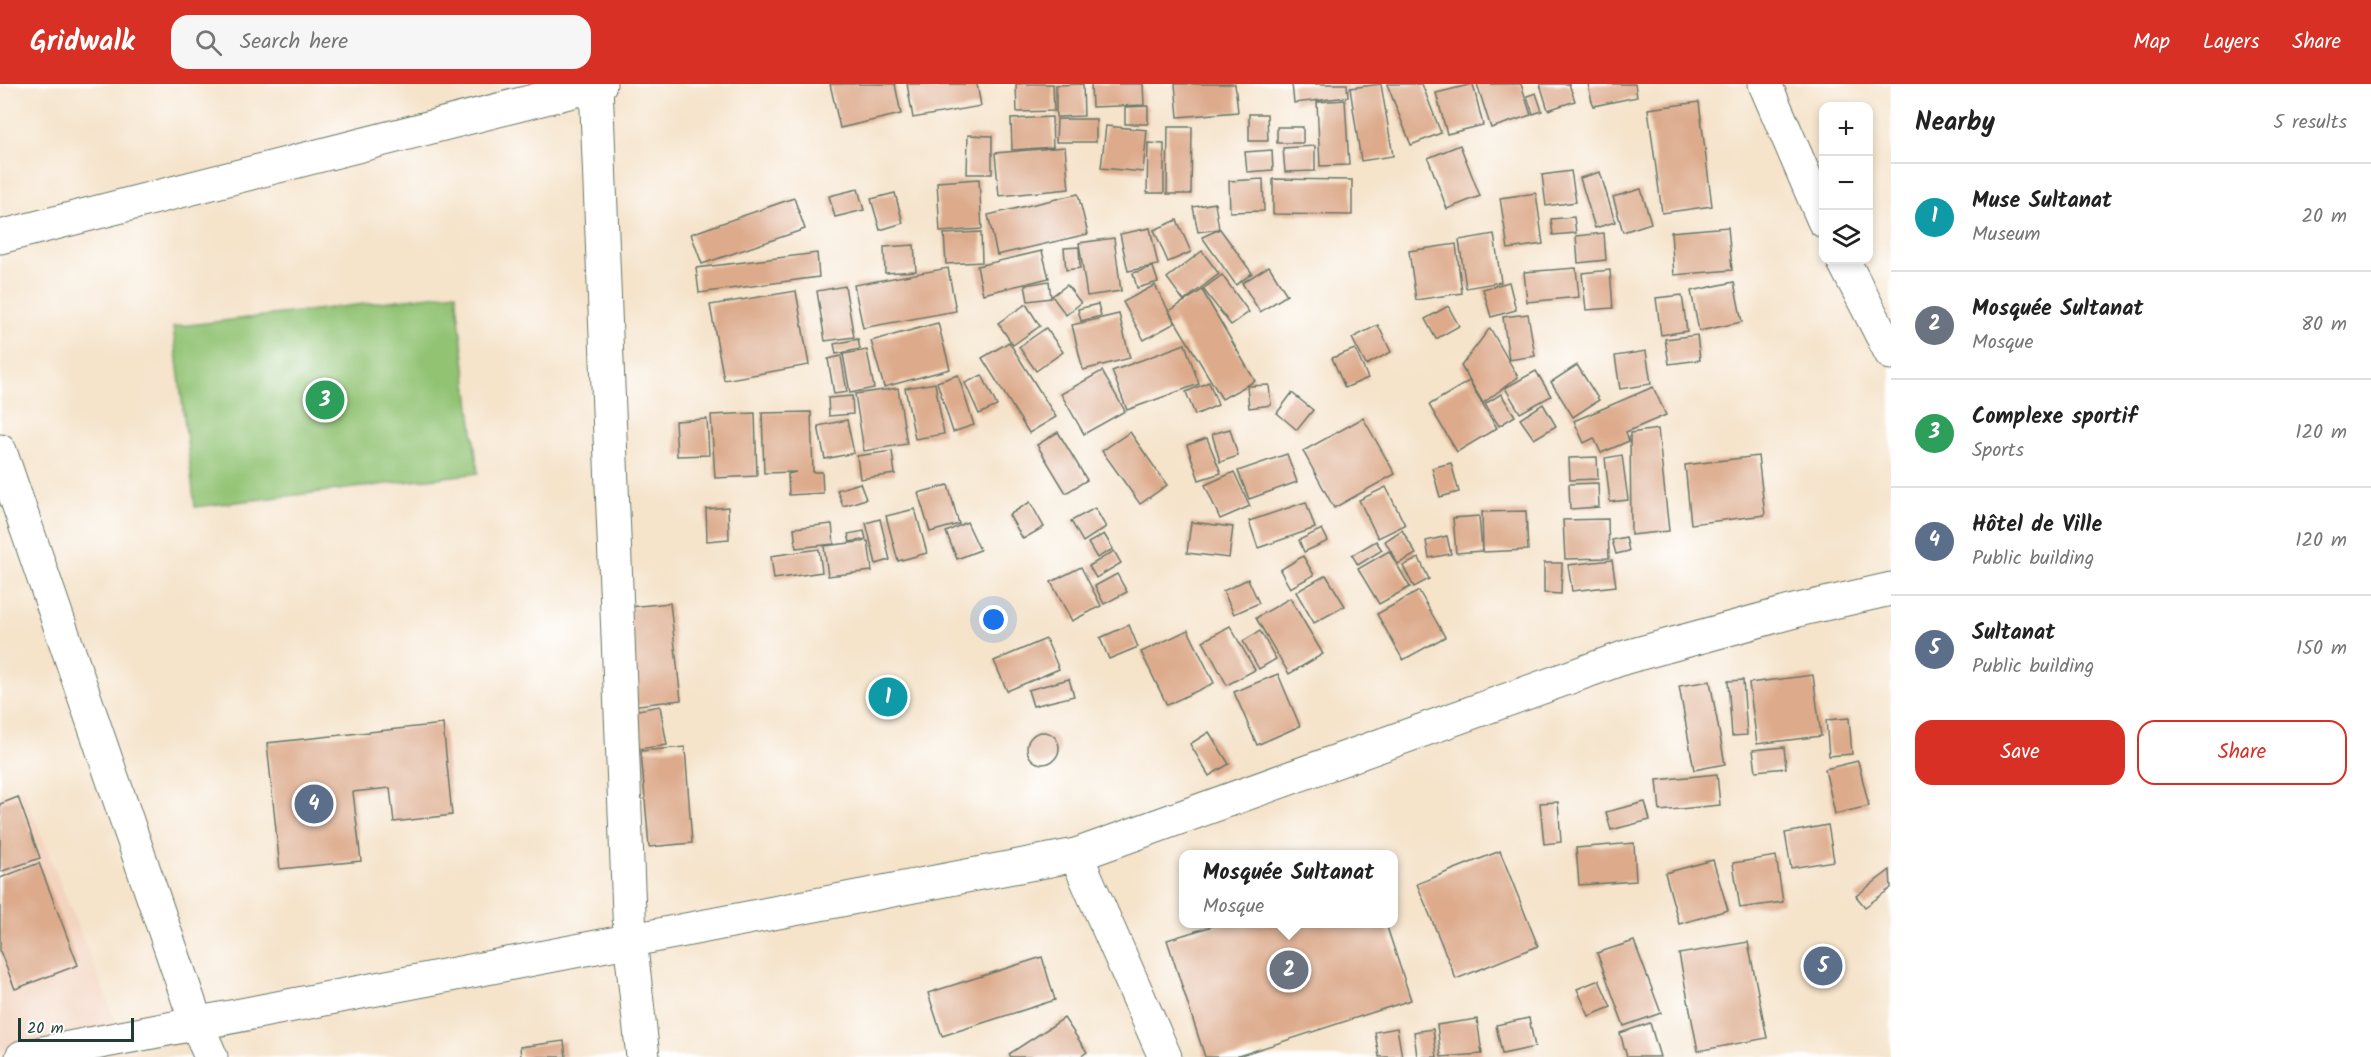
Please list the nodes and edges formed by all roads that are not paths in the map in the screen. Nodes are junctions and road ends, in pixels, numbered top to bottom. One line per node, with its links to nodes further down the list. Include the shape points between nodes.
1 (1765, 84): 3 (street)
2 (598, 85): 4 (street); 10 (street)
3 (1819, 210)
4 (0, 237)
5 (1845, 264): 6 (street)
6 (1891, 353)
7 (0, 451): 11 (street)
8 (1891, 589): 9 (street, via 1626,657)
9 (1076, 855): 10 (street); 15 (street)
10 (630, 938): 11 (street); 14 (street)
11 (197, 1025): 12 (street); 13 (street)
12 (22, 1057)
13 (211, 1057)
14 (643, 1057)
15 (1165, 1057)

